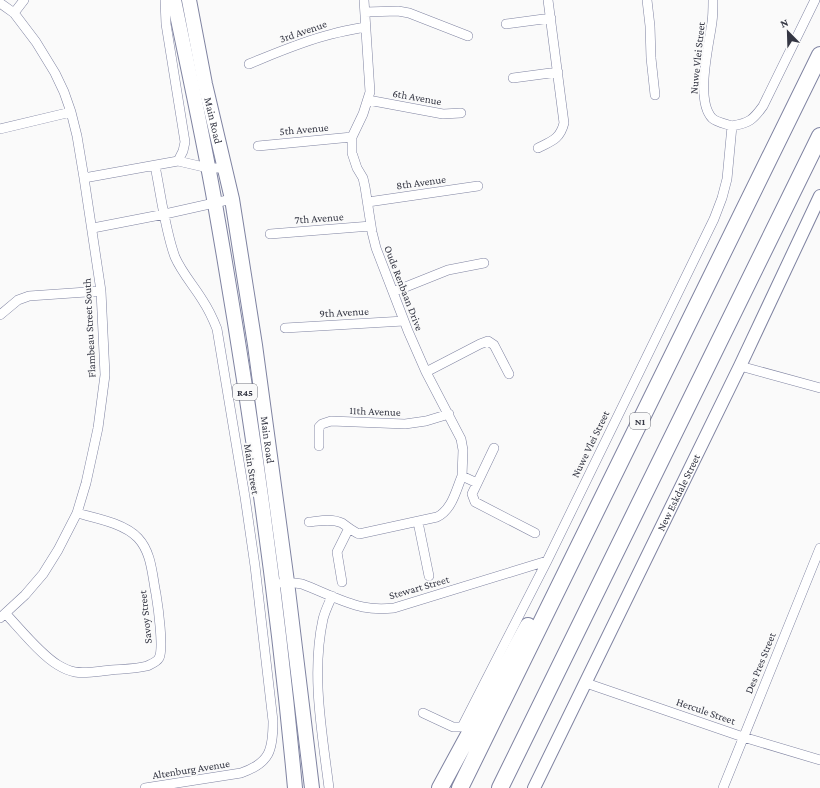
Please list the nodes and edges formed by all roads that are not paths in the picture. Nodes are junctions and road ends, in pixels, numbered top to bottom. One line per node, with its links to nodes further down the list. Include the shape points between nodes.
1 (24, 0): 12 (street)
2 (165, 0): 31 (street, via 166,24 185,142)
3 (174, 0): 33 (main road, Main Road / R45)
4 (189, 0): 34 (main road, Main Road / R45)
5 (364, 0): 11 (street, Oude Renbaan Drive)
6 (548, 0): 13 (street)
7 (647, 0): 21 (street)
8 (713, 0): 25 (street, Nuwe Vlei Street, via 713,20 703,96 706,110 713,119)
9 (815, 0): 25 (street, via 762,106 752,120)
10 (0, 3): 12 (street, Flambeau Street South)
11 (364, 12): 15 (street, Oude Renbaan Drive); 16 (street, via 409,13)
12 (14, 13): 23 (street, Flambeau Street South, via 55,73)
13 (551, 18): 14 (street); 19 (street)
14 (506, 24)
15 (365, 27): 18 (street, 3rd Avenue, via 308,41); 22 (street, Oude Renbaan Drive, via 370,82)
16 (468, 36)
17 (820, 55): 55 (highway, N1)
18 (249, 64)
19 (558, 72): 20 (street); 30 (street, via 563,128 557,138)
20 (513, 78)
21 (655, 95)
22 (368, 100): 24 (street, 6th Avenue, via 443,114); 28 (street, Oude Renbaan Drive)
23 (71, 112): 26 (street); 35 (street, Flambeau Street South)
24 (461, 112)
25 (732, 126): 67 (street, Nuwe Vlei Street, via 727,179 714,219)
26 (0, 129)
27 (820, 136): 84 (highway)
28 (352, 137): 29 (street, 5th Avenue); 39 (street, Oude Renbaan Drive, via 352,153 363,178)
29 (258, 146)
30 (538, 148)
31 (178, 161): 32 (street); 33 (street)
32 (155, 166): 35 (street); 41 (street, Main Street)
33 (208, 168): 34 (street); 40 (main road, Main Road / R45)
34 (224, 168): 38 (main road, Main Road / R45)
35 (84, 178): 43 (street, Flambeau Street South)
36 (478, 186): 39 (street, 8th Avenue)
37 (820, 196): 51 (street, New Eskdale Street)
38 (232, 199): 40 (street); 70 (main road, Main Road / R45, via 255,345)
39 (368, 202): 42 (street, Oude Renbaan Drive)
40 (215, 203): 41 (street); 70 (main road, Main Road / R45)
41 (165, 214): 43 (street); 77 (street, Main Street, via 176,257 217,329 255,566 273,738 266,759)
42 (371, 226): 44 (street, 7th Avenue); 47 (street, Oude Renbaan Drive, via 376,248)
43 (93, 228): 46 (street, Flambeau Street South)
44 (270, 234)
45 (484, 263): 47 (street, via 448,270)
46 (101, 291): 48 (street, via 29,296 18,300); 61 (street, Flambeau Street South, via 105,375 98,428 86,483)
47 (393, 292): 49 (street, Oude Renbaan Drive)
48 (0, 315)
49 (404, 321): 50 (street, 9th Avenue); 52 (street, Oude Renbaan Drive)
50 (285, 328)
51 (740, 366): 54 (street); 73 (street, New Eskdale Street)
52 (426, 372): 53 (street, via 488,341 494,345); 56 (street, Oude Renbaan Drive)
53 (509, 374)
54 (820, 388)
55 (650, 401): 82 (highway); 83 (highway, N1)
56 (448, 414): 57 (street, 11th Avenue, via 405,424 326,422 319,427); 59 (street, Oude Renbaan Drive, via 461,439)
57 (319, 446)
58 (494, 448): 60 (street)
59 (462, 476): 60 (street); 63 (street, via 446,512)
60 (477, 483): 65 (street, via 472,494 475,502)
61 (76, 513): 72 (street, Flambeau Street South, via 43,574); 72 (street, Savoy Street, via 130,530 144,546 148,554 157,601 161,642 159,658 154,663 140,667 74,672 48,658)
62 (309, 522): 64 (street, via 331,520 341,522)
63 (418, 522): 64 (street, via 364,534); 68 (street)
64 (349, 528): 69 (street, via 337,552)
65 (535, 532)
66 (820, 548): 75 (street, Des Pres Street)
67 (547, 561): 71 (street, Stewart Street, via 394,608 353,605); 74 (street, Nuwe Vlei Street, via 461,728)
68 (429, 576)
69 (342, 582)
70 (280, 583): 71 (street, Stewart Street, via 302,584); 79 (main road, Main Road / R45); 80 (main road, Main Road / R45)
71 (332, 596): 81 (street, via 324,617 318,654 319,709)
72 (3, 616)
73 (586, 683): 75 (street, Hercule Street); 85 (street, New Eskdale Street)
74 (423, 714)
75 (743, 737): 76 (street, Hercule Street); 86 (street, Des Pres Street)
76 (820, 760)
77 (241, 773): 78 (street, Altenburg Avenue)
78 (150, 788)
79 (295, 788)
80 (312, 788)
81 (329, 788)
82 (440, 788)
83 (460, 788)
84 (500, 788)
85 (534, 788)
86 (724, 788)

